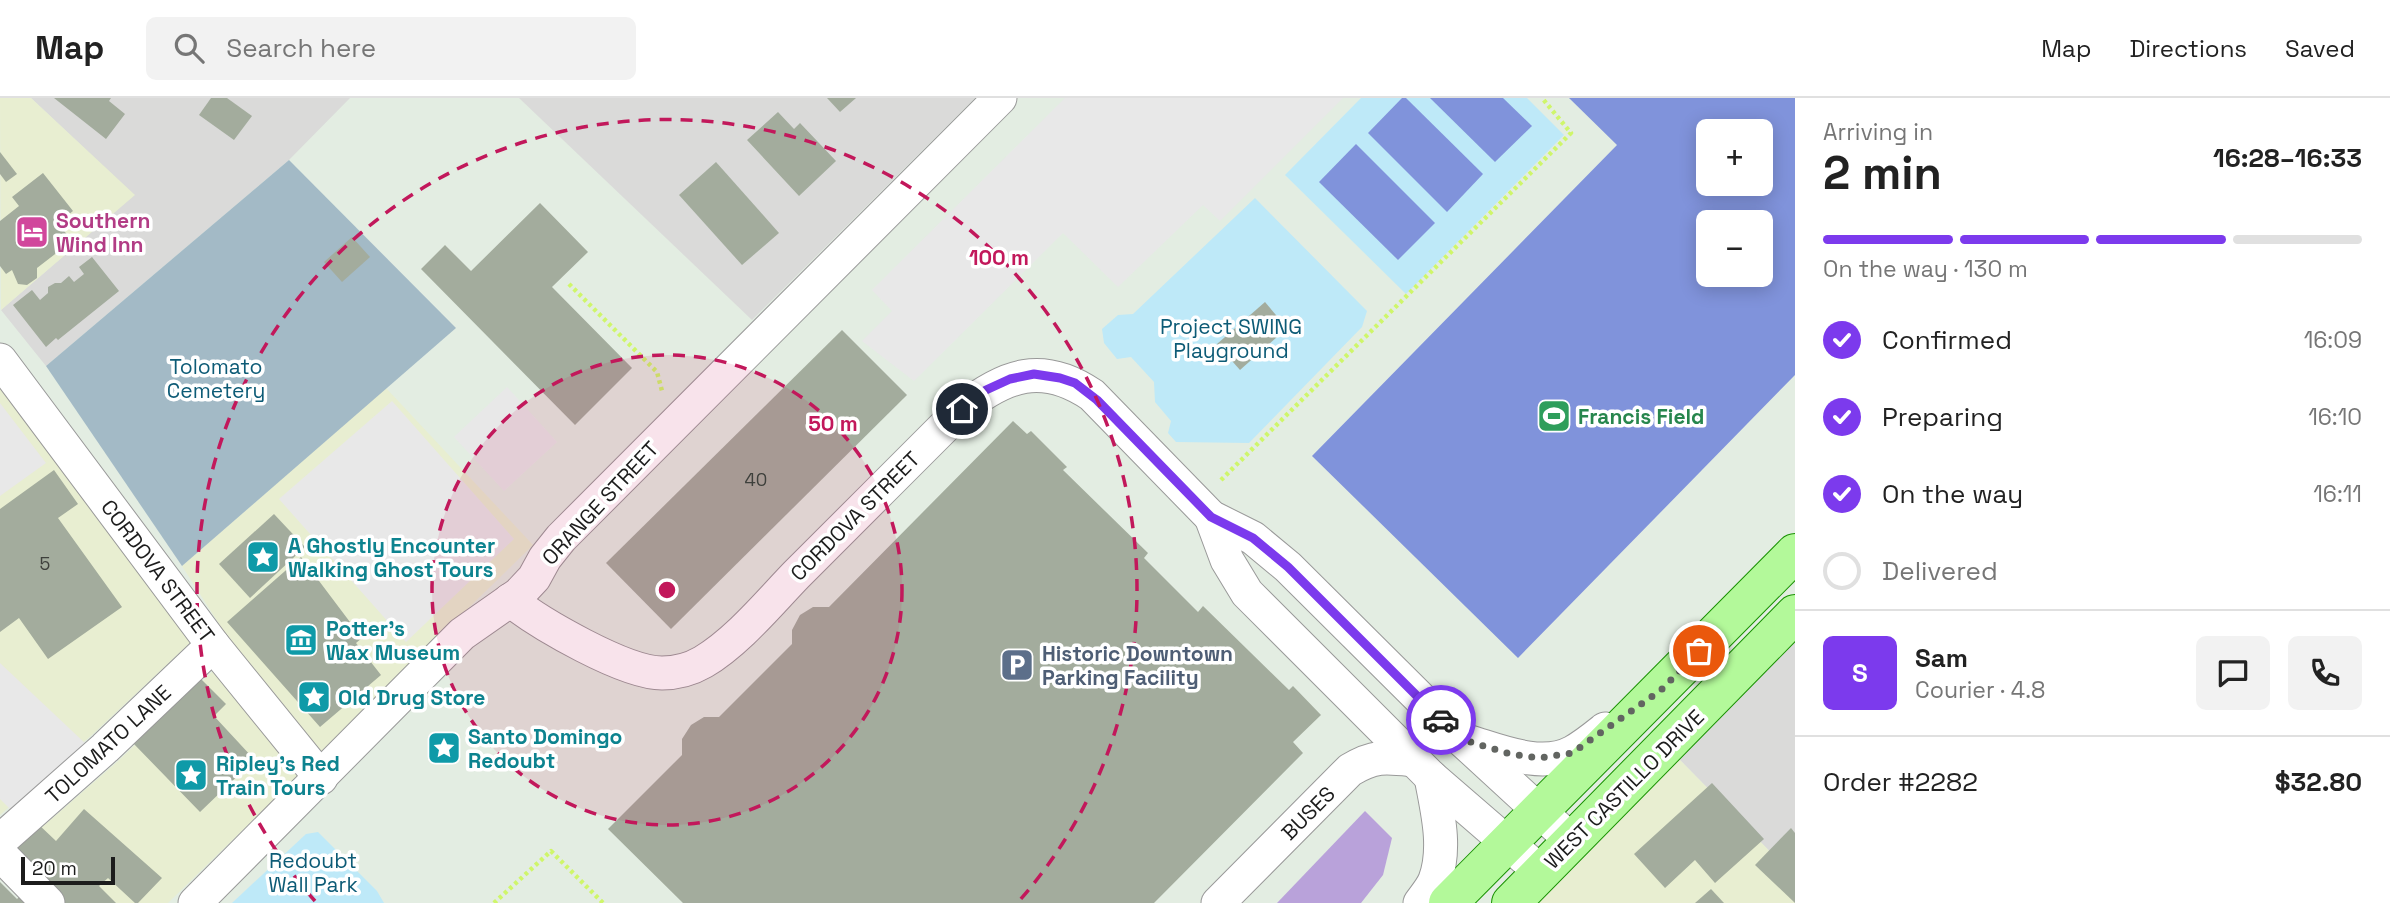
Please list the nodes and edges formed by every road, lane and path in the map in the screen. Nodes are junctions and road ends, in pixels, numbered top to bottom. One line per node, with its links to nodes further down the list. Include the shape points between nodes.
1 (1000, 98): 8 (street, ORANGE STREET, via 567,532 527,586)
2 (1542, 98): 6 (path, via 1571,133)
3 (569, 284): 5 (path, via 657,372)
4 (0, 360): 10 (street, CORDOVA STREET)
5 (668, 397)
6 (1204, 510): 8 (street, CORDOVA STREET, via 1092,395 1068,381 1034,374 998,384 962,409 746,626 704,662 663,673 626,665 538,621); 12 (street, CORDOVA STREET, via 1253,538 1288,567); 13 (street, CORDOVA STREET, via 1247,593)
7 (1795, 554): 11 (main road, WEST CASTILLO DRIVE)
8 (510, 600): 14 (street, ORANGE STREET, via 462,634)
9 (1795, 614): 17 (main road, WEST CASTILLO DRIVE)
10 (214, 645): 14 (street, CORDOVA STREET); 16 (street, TOLOMATO LANE)
11 (1661, 690): 12 (street, via 1572,753 1539,758); 15 (main road, WEST CASTILLO DRIVE)
12 (1461, 739): 15 (street, CORDOVA STREET)
13 (1423, 768): 18 (street, CORDOVA STREET); 25 (street, BUSES, via 1380,757 1350,770); 26 (street, via 1440,830 1440,856 1434,881)
14 (321, 778): 22 (street, ORANGE STREET)
15 (1540, 812): 17 (street, CORDOVA STREET); 18 (main road, WEST CASTILLO DRIVE)
16 (0, 841)
17 (1573, 842): 20 (main road, WEST CASTILLO DRIVE)
18 (1508, 843): 20 (street, CORDOVA STREET); 27 (main road, WEST CASTILLO DRIVE)
19 (0, 854): 21 (street)
20 (1542, 873): 28 (main road, WEST CASTILLO DRIVE)
21 (48, 903)
22 (195, 903)
23 (494, 903): 24 (path, via 551,851)
24 (603, 903)
25 (1218, 903)
26 (1420, 903)
27 (1448, 903)
28 (1511, 903)

